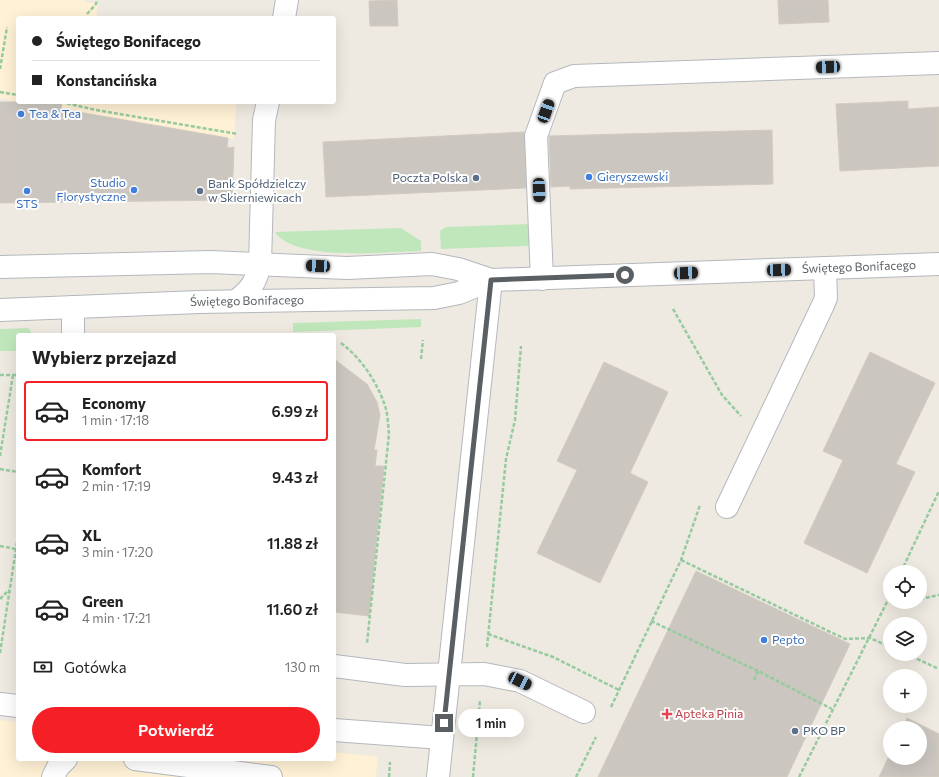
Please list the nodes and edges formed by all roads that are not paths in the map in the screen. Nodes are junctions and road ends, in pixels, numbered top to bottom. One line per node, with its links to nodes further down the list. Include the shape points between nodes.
1 (287, 0): 2 (street)
2 (284, 16)
3 (939, 62): 9 (street, via 574,76 555,83 536,136)
4 (268, 104): 5 (street, via 264,120)
5 (260, 264): 7 (street, Świętego Bonifacego, via 211,262); 10 (street, Świętego Bonifacego, via 347,268 432,264); 11 (street, via 249,292)
6 (939, 264): 8 (street, Świętego Bonifacego)
7 (0, 267)
8 (825, 268): 9 (street, Świętego Bonifacego); 15 (street, via 826,298)
9 (542, 279): 10 (street, Świętego Bonifacego)
10 (491, 280): 11 (street, Świętego Bonifacego, via 459,293 434,298); 17 (street)
11 (236, 301): 12 (street, Świętego Bonifacego)
12 (73, 307): 13 (street, Świętego Bonifacego); 14 (street)
13 (0, 310)
14 (73, 333)
15 (727, 507)
16 (336, 666): 17 (street, via 405,675)
17 (449, 676): 20 (street, via 484,674 520,681); 22 (street)
18 (0, 704): 19 (street)
19 (16, 706)
20 (584, 712)
21 (336, 730): 22 (street)
22 (442, 738): 27 (street)
23 (64, 761): 25 (street)
24 (150, 761): 26 (street)
25 (53, 777)
26 (271, 777)
27 (438, 777)

